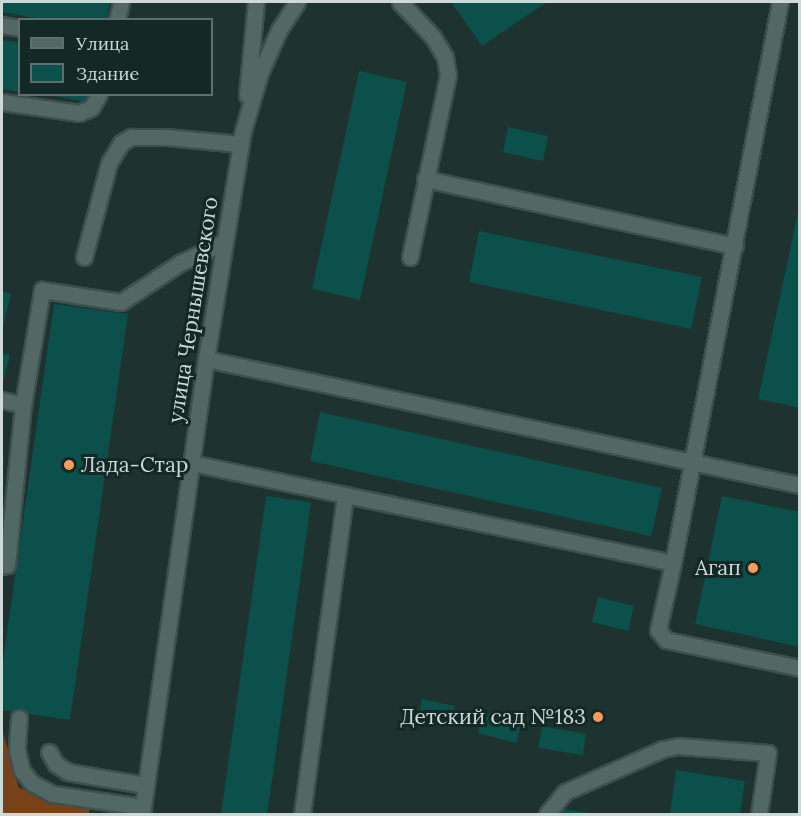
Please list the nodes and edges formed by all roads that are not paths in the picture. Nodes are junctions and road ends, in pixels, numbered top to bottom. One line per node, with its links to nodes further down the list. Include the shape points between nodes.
1 (120, 2): 6 (street)
2 (256, 2): 11 (street)
3 (297, 2): 11 (street, улица Чернышевского, via 279,30 260,73)
4 (400, 2): 12 (street, via 433,37 445,57 448,75)
5 (780, 2): 14 (street)
6 (117, 18)
7 (2, 26): 8 (street)
8 (18, 28)
9 (98, 96): 10 (street, via 91,108 79,113)
10 (2, 102)
11 (242, 137): 13 (street, улица Чернышевского); 15 (street, via 130,137 121,143 109,163)
12 (425, 180): 14 (street); 16 (street)
13 (224, 242): 17 (street, улица Чернышевского); 19 (street, via 180,263 122,302 42,290)
14 (735, 246): 20 (street)
15 (84, 257)
16 (410, 257)
17 (206, 358): 20 (street); 21 (street, улица Чернышевского)
18 (2, 400): 19 (street)
19 (24, 405): 25 (street, via 8,565)
20 (693, 461): 22 (street); 24 (street)
21 (191, 463): 23 (street); 29 (street, улица Чернышевского)
22 (800, 485)
23 (345, 495): 24 (street); 31 (street)
24 (673, 563): 26 (street, via 658,630 666,640)
25 (2, 566)
26 (800, 668)
27 (20, 718): 30 (street, via 17,750 22,771 32,783 53,794)
28 (49, 752): 29 (street, via 56,764 68,772)
29 (145, 785): 30 (street, улица Чернышевского)
30 (142, 811)
31 (302, 814)
32 (547, 814): 33 (street, via 565,792 663,749 679,746 768,753)
33 (759, 814)

